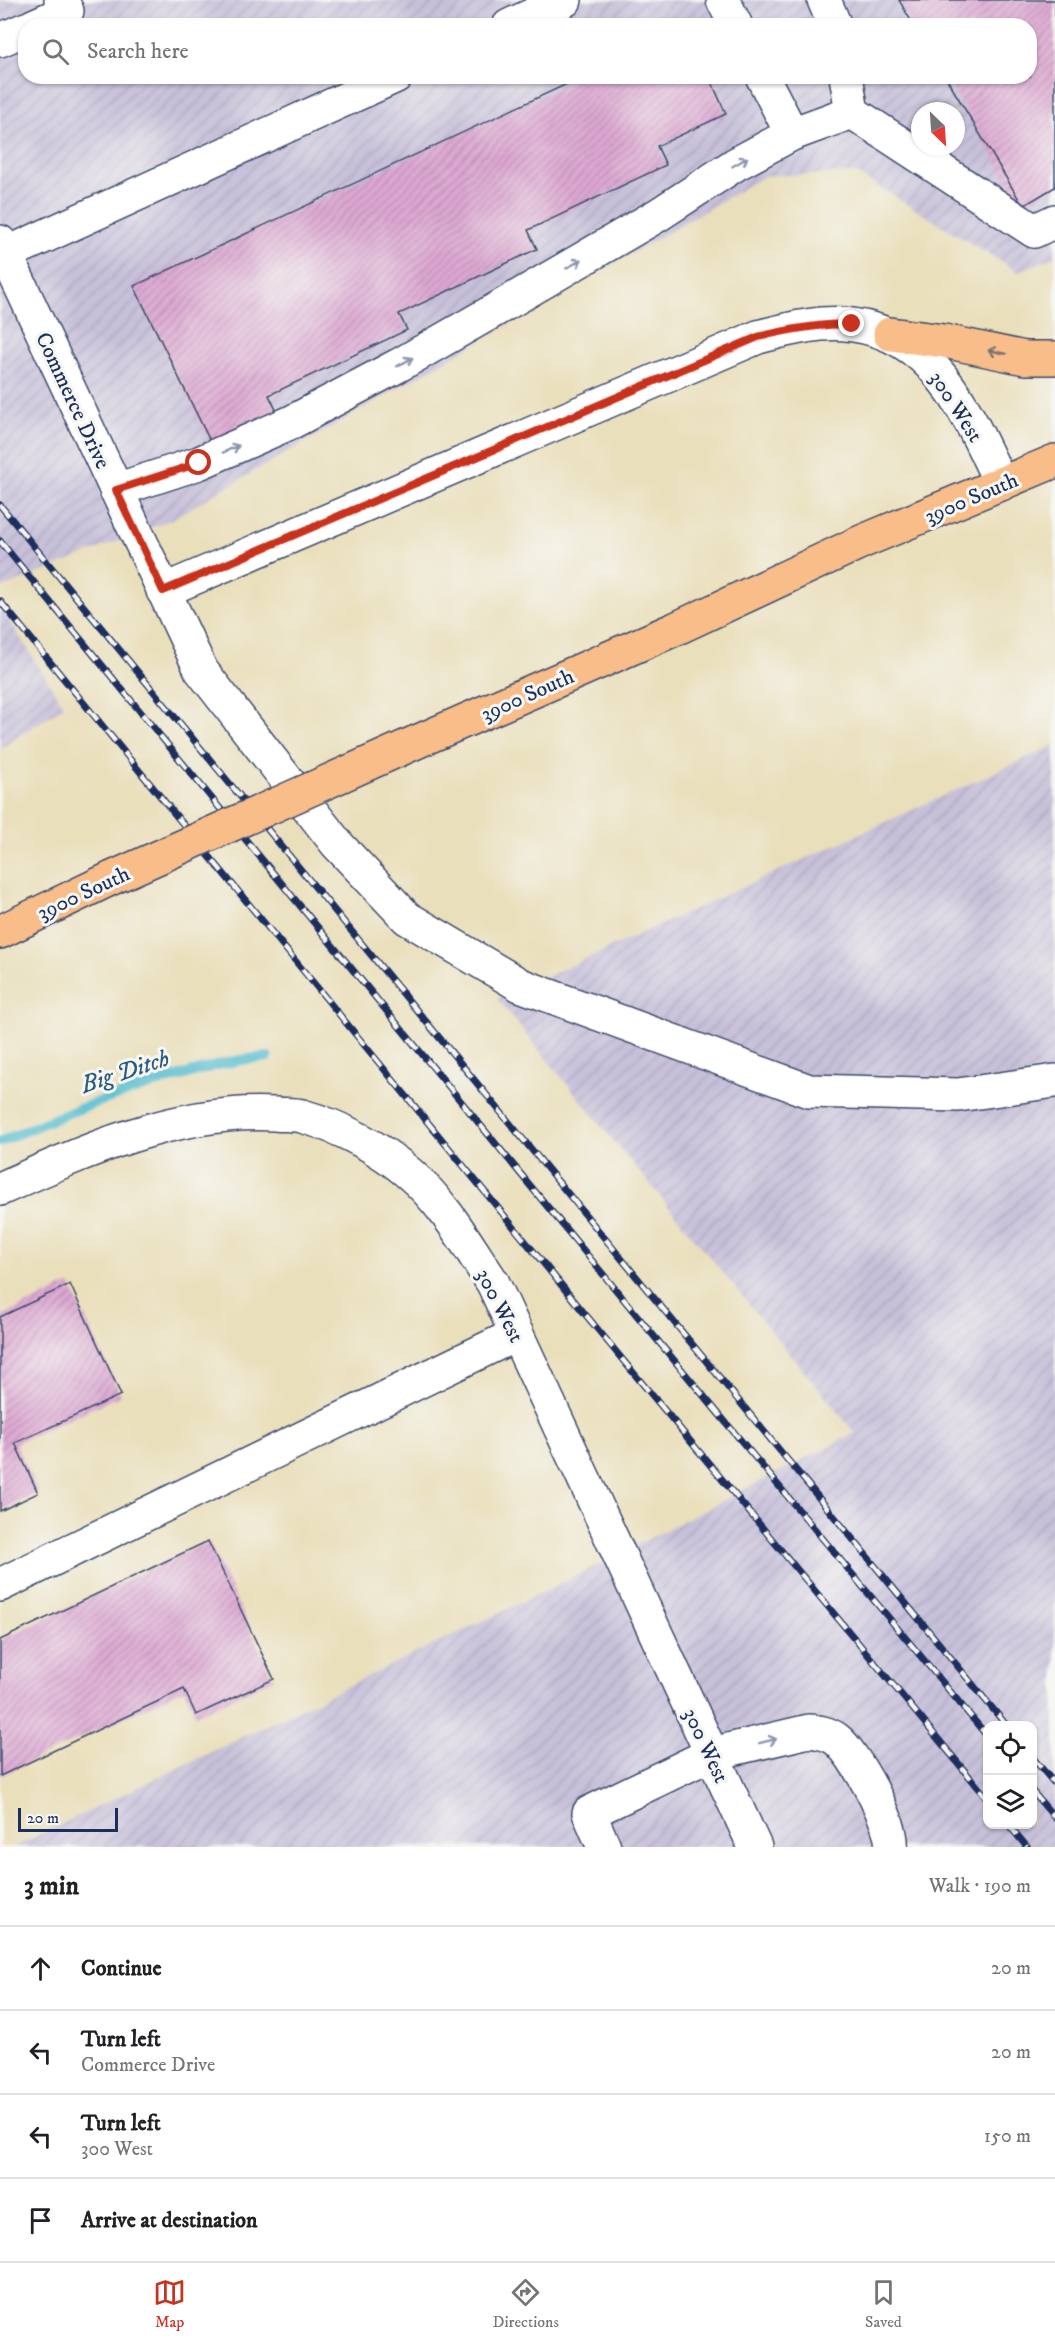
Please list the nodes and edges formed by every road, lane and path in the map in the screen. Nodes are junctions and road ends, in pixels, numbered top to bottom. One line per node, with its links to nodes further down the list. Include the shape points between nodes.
1 (61, 0): 5 (street, via 67,11)
2 (565, 0): 6 (street)
3 (723, 0): 7 (street)
4 (824, 0): 8 (street)
5 (51, 18)
6 (526, 18)
7 (732, 18)
8 (832, 18)
9 (18, 32): 10 (street)
10 (0, 40)
11 (378, 84): 17 (street)
12 (766, 84): 15 (street)
13 (847, 84): 14 (street)
14 (852, 112): 15 (street); 16 (street, via 1034,231)
15 (792, 134): 22 (street, one-way to 15, via 199,463 292,422 502,306)
16 (1055, 221)
17 (3, 248): 22 (street, Commerce Drive)
18 (890, 334): 19 (main road, one-way to 18, via 1026,358); 21 (street, 300 West, via 939,372 963,408); 23 (street, 300 West, via 852,324 823,324 758,337)
19 (1055, 358)
20 (1055, 461): 21 (main road, 3900 South)
21 (1001, 484): 24 (main road, 3900 South, bridge, via 861,542)
22 (116, 490): 23 (street, Commerce Drive)
23 (163, 591): 25 (street, Commerce Drive, via 201,670 337,844 407,918 520,985 809,1091 958,1095)
24 (0, 932)
25 (1055, 1081)
26 (0, 1189): 27 (street, 300 West, via 115,1141 197,1119 256,1113 301,1116 371,1147 412,1175 455,1224 493,1283)
27 (517, 1334): 28 (street); 29 (street, 300 West)
28 (0, 1585)
29 (711, 1754): 30 (street, via 589,1813); 31 (street, 300 West); 32 (street, one-way to 32, via 809,1731 833,1737 848,1750 880,1806 891,1832)
30 (604, 1847)
31 (754, 1847)
32 (891, 1847)

